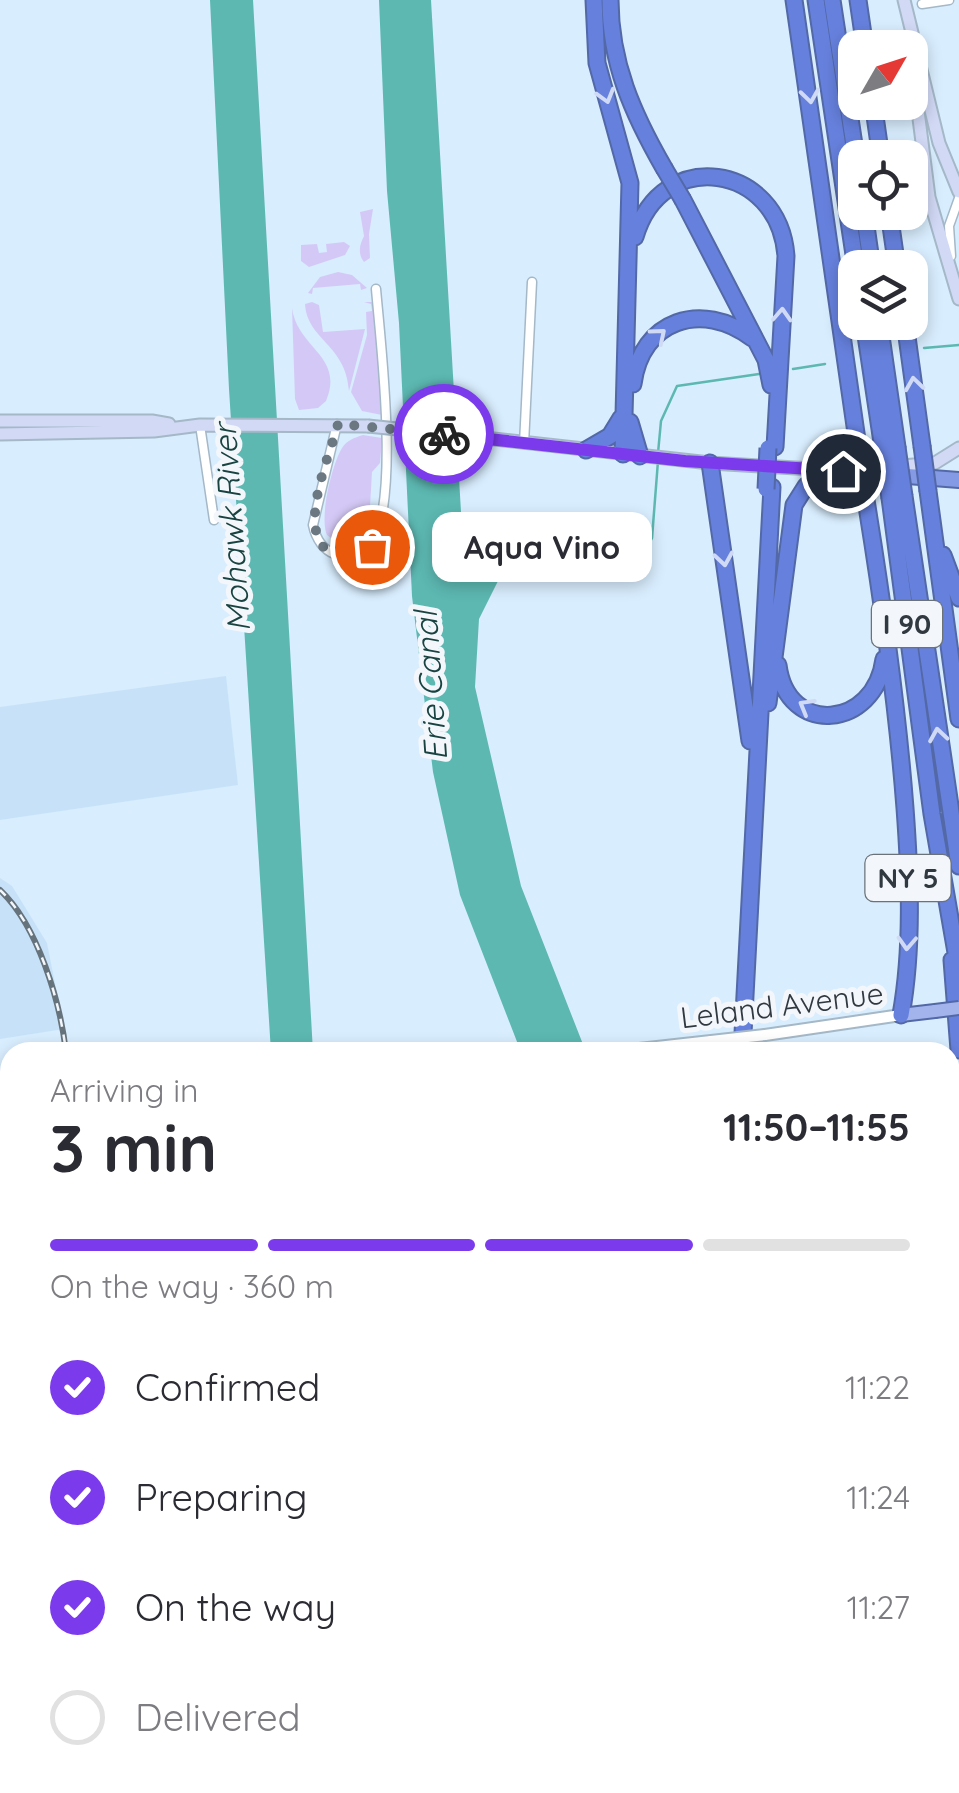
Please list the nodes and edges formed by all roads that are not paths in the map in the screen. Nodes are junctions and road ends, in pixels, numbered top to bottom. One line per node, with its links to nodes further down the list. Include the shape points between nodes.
1 (594, 0): 16 (highway, one-way to 16, via 597,63 630,182)
2 (610, 0): 20 (highway, bridge, via 626,96)
3 (794, 0): 45 (highway, NY 5, one-way to 45, bridge)
4 (816, 0): 15 (highway)
5 (832, 0): 13 (highway)
6 (858, 0): 10 (highway)
7 (904, 0): 11 (main road); 14 (main road, via 939,143)
8 (950, 0): 9 (street)
9 (922, 4)
10 (862, 30)
11 (908, 30)
12 (919, 120): 19 (main road, via 929,197)
13 (853, 140)
14 (959, 195): 19 (street, via 949,230)
15 (853, 250)
16 (630, 256): 24 (highway); 31 (highway, one-way to 16, via 786,256 772,209 730,179 679,182 644,214)
17 (532, 282): 30 (street)
18 (376, 289): 26 (street, via 387,436 378,536 363,553 340,556 317,541 313,525)
19 (957, 295)
20 (755, 340): 31 (highway, via 772,382); 36 (highway, one-way to 20, via 630,426 630,405 635,368 652,338 674,323 700,318 730,324)
21 (868, 340): 32 (highway, I 90)
22 (881, 340): 32 (highway, I 90)
23 (907, 340): 42 (highway, one-way to 23, bridge)
24 (622, 414): 34 (highway, via 610,436); 35 (highway)
25 (0, 421): 28 (main road)
26 (338, 424): 27 (main road); 30 (main road, bridge)
27 (200, 425): 28 (main road); 43 (street)
28 (178, 426): 29 (main road)
29 (0, 434)
30 (524, 444): 34 (main road)
31 (771, 448): 40 (highway, bridge)
32 (890, 448): 41 (highway, I 90, bridge)
33 (959, 448): 38 (main road, via 936,463)
34 (586, 450): 35 (main road)
35 (622, 454): 36 (main road)
36 (645, 457): 37 (main road)
37 (710, 463): 38 (main road); 48 (highway, one-way to 48)
38 (849, 471): 39 (highway); 46 (highway, via 798,495)
39 (959, 480)
40 (769, 488): 48 (highway); 49 (highway)
41 (897, 497): 50 (highway, I 90, one-way to 41); 51 (highway, I 90)
42 (930, 511): 44 (highway); 47 (highway)
43 (214, 520)
44 (959, 598)
45 (886, 640): 46 (highway, one-way to 46, via 872,695 837,715 808,710 788,694); 54 (highway, NY 5, one-way to 54, via 907,834)
46 (778, 649): 49 (highway)
47 (959, 719)
48 (751, 752): 56 (highway)
49 (756, 771): 57 (highway)
50 (959, 866)
51 (946, 902): 52 (highway, I 90); 58 (highway)
52 (959, 970)
53 (959, 1008): 54 (main road, Leland Avenue, bridge)
54 (901, 1016): 55 (street, Leland Avenue, bridge)
55 (702, 1042)
56 (734, 1042)
57 (742, 1042)
58 (958, 1042)

